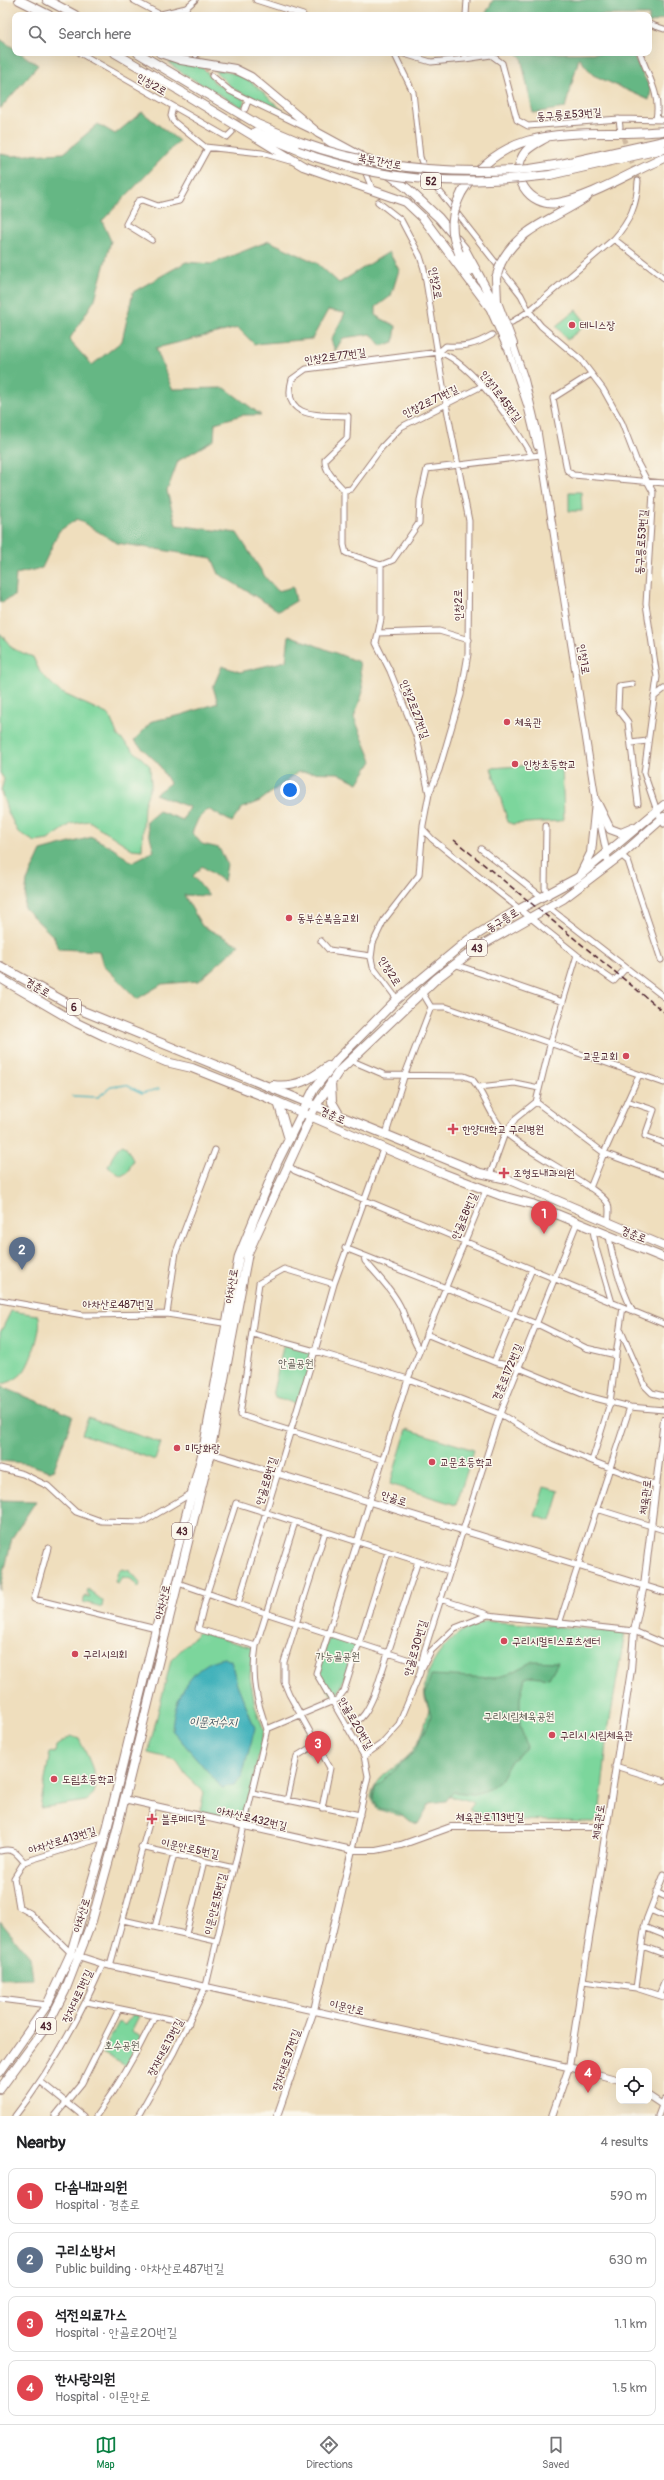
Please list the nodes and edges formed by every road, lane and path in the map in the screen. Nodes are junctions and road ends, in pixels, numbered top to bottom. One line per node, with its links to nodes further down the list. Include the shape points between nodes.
1 (19, 0): 7 (main road)
2 (47, 0): 8 (main road)
3 (133, 0): 9 (street)
4 (195, 0): 10 (street, via 186,8)
5 (256, 0): 11 (street)
6 (467, 0): 12 (street)
7 (43, 12)
8 (69, 12)
9 (155, 12)
10 (172, 12)
11 (294, 12)
12 (466, 12)
13 (652, 25): 14 (street)
14 (664, 29)
15 (85, 56): 29 (street, 인창2로)
16 (120, 56): 27 (main road, 북부간선로 / 52)
17 (143, 56): 39 (main road, 북부간선로 / 52, bridge, via 257,124 329,152 400,167 445,172 530,169)
18 (169, 56): 37 (main road, via 234,69 251,77)
19 (396, 56): 25 (street, 동구릉로53번길)
20 (413, 56): 24 (street, 동구릉로53번길, via 431,62); 25 (street, via 403,58)
21 (484, 56): 24 (street, 동구릉로53번길)
22 (492, 56): 31 (street, 동구릉로53번길, via 502,63 517,120 528,126)
23 (641, 56): 32 (street, via 657,94 659,106)
24 (465, 59)
25 (402, 67): 52 (street, 동구릉로53번길, via 413,92 420,157 426,174 521,295)
26 (212, 76): 28 (street, via 225,88)
27 (178, 90): 41 (main road, 북부간선로 / 52, bridge, via 251,130 315,157 356,168 429,180 495,181 550,175); 43 (main road)
28 (248, 101): 30 (street); 37 (street)
29 (173, 107): 35 (street, 인창2로, via 227,137); 40 (street, 인창2로, via 173,121)
30 (245, 108)
31 (619, 119): 32 (street, 동구릉로53번길); 34 (street)
32 (656, 119): 33 (street, 동구릉로53번길)
33 (664, 120)
34 (620, 127)
35 (232, 132)
36 (664, 132): 38 (main road)
37 (318, 133): 45 (street, via 325,141 358,163); 53 (main road, via 375,164 408,189 434,214 464,248)
38 (549, 136): 46 (main road, via 531,147 522,159 518,175 524,189 533,198 551,204); 51 (main road, bridge, via 519,142 501,151 484,164 454,206 454,243)
39 (664, 141)
40 (208, 148): 43 (street, 인창2로, via 262,152); 49 (street, via 179,201 158,206 140,199 138,201 126,224)
41 (664, 149)
42 (664, 158): 46 (main road, via 628,173)
43 (302, 165): 51 (main road, via 406,202 424,218)
44 (638, 181): 48 (street, via 635,207 626,226)
45 (372, 186)
46 (592, 193): 53 (main road, bridge, via 573,207 532,228 513,244 500,263 496,278 496,294)
47 (378, 202): 57 (street, 인창2로, via 400,220 420,256)
48 (614, 239): 50 (street); 52 (street)
49 (152, 240)
50 (664, 278)
51 (491, 309): 56 (main road)
52 (529, 311): 54 (street); 58 (street, 동구릉로53번길, via 550,334 581,360)
53 (501, 316): 56 (main road)
54 (512, 322)
55 (492, 335): 57 (street, via 478,344 465,347 446,346)
56 (510, 345): 61 (street, 인창1로, via 533,405)
57 (439, 352): 59 (street, 인창1로45번길, via 465,367); 60 (street, 인창2로); 66 (street, 인창2로77번길, via 306,369 294,376 291,383 291,399 298,409 309,414 348,416 347,438 325,459 331,476)
58 (591, 374): 64 (street, 동구릉로53번길, via 603,389 622,423); 64 (street, via 553,398 567,470 573,476)
59 (482, 386): 60 (street, 인창2로71번길); 62 (street, 인창1로45번길)
60 (446, 404): 63 (street, 인창2로); 66 (street, 인창2로71번길, via 401,427 382,447 351,489)
61 (541, 455): 62 (street); 76 (street, 인창1로)
62 (532, 456): 63 (street)
63 (457, 464): 67 (street, via 426,470 420,500 419,523 414,534 392,562); 69 (street, 인창2로, via 469,524)
64 (646, 482): 65 (street); 72 (street, 동구릉로53번길, via 653,492 646,604 657,677)
65 (664, 483)
66 (344, 490): 67 (street, via 346,553)
67 (381, 565): 68 (street, 인창2로27번길, via 381,619)
68 (378, 633): 69 (street, via 439,631); 75 (street, 인창2로27번길, via 376,643 390,670 417,738)
69 (469, 640): 75 (street, 인창2로, via 466,676 439,770)
70 (632, 684): 74 (street, via 619,686 617,700 618,710 628,722)
71 (664, 689): 72 (street)
72 (654, 697): 73 (street, 동구릉로53번길)
73 (647, 741): 74 (street); 79 (street, 동구릉로53번길, via 644,773)
74 (631, 743): 77 (street)
75 (429, 794): 83 (street, 인창2로)
76 (596, 802): 80 (main road, via 607,826 616,832 626,832); 85 (street, 인창1로); 88 (main road, via 590,853)
77 (638, 803)
78 (664, 805): 79 (main road, 동구릉로)
79 (657, 811): 80 (main road, 동구릉로); 81 (street, 동구릉로53번길)
80 (648, 820): 85 (main road, 동구릉로)
81 (663, 820): 86 (main road, 동구릉로 / 43)
82 (546, 826): 89 (street)
83 (423, 829): 91 (street, via 432,839); 95 (street, 인창2로, via 419,875 384,920 373,943)
84 (481, 849): 89 (street)
85 (607, 854): 87 (street, 인창1로); 88 (main road, 동구릉로)
86 (622, 855): 87 (main road, 동구릉로 / 43); 96 (street, via 628,861)
87 (609, 865): 90 (main road, 동구릉로 / 43, via 563,899)
88 (577, 878): 89 (main road, 동구릉로 / 43)
89 (546, 897): 91 (main road, 동구릉로 / 43)
90 (548, 906): 92 (main road, 동구릉로 / 43); 99 (street)
91 (521, 909): 92 (street); 103 (main road, 동구릉로 / 43, via 468,940)
92 (530, 916): 94 (street); 97 (main road, 동구릉로 / 43)
93 (321, 941): 95 (street, via 328,949)
94 (577, 954): 99 (street, via 614,981); 104 (street)
95 (371, 956): 103 (street, 인창2로, via 373,967)
96 (661, 960)
97 (454, 964): 101 (main road, 동구릉로 / 43); 104 (street)
98 (0, 966): 113 (main road, 경춘로 / 6, via 78,1009)
99 (626, 968): 102 (street)
100 (0, 978): 117 (main road, 경춘로, via 104,1036 166,1062 192,1068)
101 (422, 992): 105 (street); 108 (main road, 동구릉로 / 43)
102 (664, 997)
103 (397, 999): 107 (main road, 동구릉로 / 43)
104 (563, 1002): 106 (street)
105 (431, 1007): 106 (street, via 446,1007); 110 (street)
106 (550, 1044): 109 (street); 115 (street)
107 (337, 1060): 113 (main road, via 302,1083 284,1087); 119 (main road, 동구릉로 / 43, via 314,1089)
108 (350, 1060): 110 (street, via 385,1075); 111 (main road, 동구릉로 / 43)
109 (639, 1075): 112 (street); 116 (street)
110 (404, 1077): 114 (street, via 464,1076 472,1079); 125 (street)
111 (331, 1081): 120 (main road, 동구릉로 / 43); 122 (main road, via 332,1102)
112 (664, 1083)
113 (267, 1085): 119 (main road, 경춘로 / 6)
114 (479, 1087): 115 (street, via 514,1083); 124 (street)
115 (539, 1088): 118 (street)
116 (627, 1101): 127 (street, via 654,1110 645,1136); 130 (street)
117 (278, 1102): 121 (main road, 경춘로); 126 (main road)
118 (536, 1102): 124 (street, via 516,1118); 130 (street)
119 (307, 1103): 120 (main road, 경춘로 / 6); 121 (main road, 아차산로 / 43)
120 (315, 1107): 122 (main road, 경춘로 / 6); 123 (main road, 아차산로 / 43)
121 (302, 1113): 123 (main road, 경춘로); 126 (main road, 아차산로 / 43)
122 (340, 1116): 125 (main road, 경춘로 / 6)
123 (310, 1117): 128 (main road, 경춘로); 131 (main road, 아차산로 / 43)
124 (506, 1133): 132 (street); 134 (street, via 545,1161)
125 (386, 1134): 132 (main road, 경춘로 / 6)
126 (289, 1139): 156 (main road, 아차산로 / 43, via 239,1256)
127 (664, 1143)
128 (383, 1149): 135 (main road, 경춘로); 136 (street, 안골로8번길)
129 (215, 1150): 154 (street, via 176,1252)
130 (604, 1153): 133 (street); 134 (street)
131 (288, 1165): 136 (street, via 295,1171); 159 (main road, 아차산로 / 43, via 248,1253)
132 (490, 1175): 137 (main road, 경춘로 / 6)
133 (664, 1175)
134 (590, 1188): 137 (street, via 608,1203)
135 (486, 1190): 138 (main road, 경춘로, via 532,1204); 141 (street, 안골로8번길)
136 (363, 1199): 141 (street); 143 (street, 안골로8번길)
137 (608, 1222): 142 (main road, 경춘로 / 6)
138 (577, 1223): 139 (main road, 경춘로); 147 (street, 경춘로172번길)
139 (593, 1230): 140 (main road, 경춘로); 151 (street)
140 (609, 1236): 145 (main road, 경춘로); 153 (street, via 622,1290)
141 (465, 1240): 146 (street); 149 (street, 안골로8번길)
142 (664, 1246)
143 (346, 1248): 144 (street); 148 (street, 안골로8번길)
144 (364, 1256): 149 (street); 164 (street, via 365,1261 390,1290 402,1310 408,1330)
145 (664, 1258)
146 (532, 1269): 147 (street); 155 (street)
147 (554, 1278): 151 (street); 157 (street, 경춘로172번길)
148 (334, 1284): 161 (street, via 284,1269 264,1279 259,1283); 163 (street, 안골로8번길)
149 (446, 1289): 155 (street); 162 (street, 안골로8번길)
150 (0, 1300): 154 (street, 아차산로487번길, via 83,1315)
151 (612, 1303): 152 (street)
152 (623, 1307): 153 (street); 160 (street)
153 (633, 1312): 158 (street)
154 (167, 1314): 156 (street, 아차산로487번길)
155 (513, 1315): 157 (street); 166 (street)
156 (226, 1323): 159 (street, 아차산로487번길); 176 (main road, 아차산로 / 43)
157 (537, 1324): 165 (street, via 586,1348); 167 (street, 경춘로172번길)
158 (664, 1324)
159 (236, 1325): 176 (main road, 아차산로 / 43)
160 (620, 1330): 165 (street); 169 (street, via 645,1386 652,1393)
161 (253, 1334): 163 (street); 175 (street, via 240,1415)
162 (426, 1334): 164 (street, 안골로8번길); 166 (street)
163 (315, 1350): 168 (street); 175 (street, 안골로8번길)
164 (419, 1350): 168 (street, 안골로8번길)
165 (616, 1355): 170 (street)
166 (494, 1362): 167 (street)
167 (519, 1368): 170 (street, via 565,1388); 173 (street, 경춘로172번길)
168 (408, 1380): 173 (street); 177 (street, 안골로8번길)
169 (664, 1396)
170 (610, 1403): 171 (street); 178 (street)
171 (630, 1407): 172 (street); 180 (street)
172 (664, 1410)
173 (500, 1414): 178 (street, via 550,1444); 189 (street, 경춘로172번길)
174 (664, 1420): 182 (street, 체육관로)
175 (292, 1432): 177 (street); 181 (street, 안골로8번길)
176 (207, 1452): 181 (street, 안골로); 183 (main road, 아차산로 / 43); 198 (main road, 아차산로 / 43)
177 (383, 1460): 184 (street, 안골로20번길)
178 (592, 1461): 180 (street)
179 (0, 1468): 183 (street, via 23,1474 48,1486 76,1512 101,1521 143,1522)
180 (610, 1468): 182 (street); 185 (street)
181 (279, 1474): 184 (street, 안골로); 186 (street, 안골로8번길)
182 (657, 1486): 188 (street, 체육관로)
183 (192, 1492): 208 (main road, 아차산로 / 43)
184 (371, 1502): 189 (street, 안골로); 192 (street, 안골로20번길)
185 (597, 1509): 188 (street, 체육관로); 196 (street)
186 (267, 1512): 187 (street); 201 (street, via 236,1503); 203 (street, 안골로8번길)
187 (295, 1522): 191 (street); 204 (street)
188 (651, 1528): 190 (street, 체육관로); 199 (street, 체육관로)
189 (461, 1530): 196 (street, 안골로); 197 (street, 안골로30번길)
190 (664, 1530)
191 (325, 1532): 192 (street); 206 (street)
192 (357, 1542): 194 (street); 210 (street, 안골로20번길)
193 (48, 1548): 208 (street, via 34,1599)
194 (388, 1552): 195 (street); 211 (street)
195 (418, 1561): 197 (street); 214 (street)
196 (578, 1566): 199 (street, 안골로); 207 (street)
197 (449, 1571): 202 (street, 안골로30번길)
198 (178, 1584): 201 (street); 226 (main road, 아차산로 / 43)
199 (644, 1586): 200 (street, 안골로); 209 (street, 체육관로)
200 (664, 1592)
201 (206, 1593): 203 (street); 213 (street, via 198,1629)
202 (440, 1599): 205 (street); 215 (street, 안골로30번길)
203 (238, 1604): 204 (street)
204 (267, 1613): 206 (street); 213 (street)
205 (488, 1615): 207 (street); 216 (street, via 455,1628 432,1651)
206 (296, 1623): 210 (street); 218 (street, via 284,1662 284,1682)
207 (559, 1624): 209 (street)
208 (156, 1629): 233 (main road, 아차산로 / 43)
209 (634, 1631): 212 (street); 223 (street, 체육관로, via 631,1670)
210 (328, 1633): 211 (street); 217 (street, 안골로20번길, via 316,1674)
211 (359, 1644): 214 (street); 217 (street, via 344,1691)
212 (664, 1644)
213 (256, 1646): 220 (street, via 253,1681 257,1702)
214 (389, 1653): 215 (street); 219 (street, via 367,1712 358,1722)
215 (422, 1664): 216 (street, 안골로30번길)
216 (420, 1673): 222 (street, 안골로30번길, via 399,1724 381,1744)
217 (332, 1702): 218 (street); 219 (street, 안골로20번길)
218 (300, 1717): 220 (street); 221 (street)
219 (347, 1728): 222 (street, 안골로20번길)
220 (267, 1729): 225 (street)
221 (315, 1745): 227 (street, via 297,1756); 229 (street, via 330,1768)
222 (364, 1756): 230 (street, 안골로20번길, via 368,1776)
223 (615, 1766): 224 (street); 232 (street, 체육관로)
224 (664, 1781)
225 (252, 1793): 227 (street); 231 (street)
226 (124, 1798): 228 (street, 아차산로432번길); 255 (main road, 아차산로 / 43, via 112,1849)
227 (287, 1801): 229 (street)
228 (154, 1805): 231 (street, 아차산로432번길); 234 (street)
229 (322, 1808): 230 (street)
230 (360, 1815): 235 (street, 안골로20번길)
231 (245, 1827): 235 (street, 아차산로432번길); 240 (street, 이문안로15번길)
232 (607, 1828): 235 (street, 체육관로113번길, via 451,1827 401,1845 376,1850); 258 (street, 체육관로)
233 (105, 1837): 239 (street, 아차산로413번길); 253 (main road, 아차산로 / 43)
234 (141, 1847): 237 (street, 이문안로5번길); 246 (street)
235 (352, 1850): 267 (street, 장자대로37번길)
236 (0, 1851): 239 (street, 아차산로413번길, via 16,1851)
237 (174, 1854): 238 (street, 이문안로5번길); 247 (street)
238 (204, 1861): 240 (street, 이문안로5번길); 249 (street, 이문안로15번길)
239 (24, 1862): 253 (street, 아차산로413번길, via 14,1878 19,1907 30,1913)
240 (234, 1868): 251 (street, 이문안로15번길)
241 (664, 1876): 242 (street)
242 (656, 1892): 243 (street); 244 (street)
243 (664, 1896)
244 (650, 1910): 245 (street); 248 (street)
245 (664, 1916)
246 (123, 1920): 247 (street); 257 (street)
247 (155, 1927): 249 (street)
248 (644, 1927): 250 (street); 252 (street)
249 (186, 1934): 251 (street)
250 (664, 1935)
251 (216, 1941): 260 (street, 이문안로15번길)
252 (642, 1946): 254 (street); 261 (street)
253 (71, 1953): 255 (street, 이문안로); 265 (main road, 아차산로 / 43)
254 (664, 1954)
255 (80, 1956): 256 (street, 이문안로); 274 (main road, 아차산로 / 43, via 48,2024)
256 (104, 1964): 257 (street, 이문안로); 264 (street, 장자대로1번길)
257 (110, 1966): 260 (street, 이문안로)
258 (583, 1981): 261 (street); 270 (street, 체육관로)
259 (664, 1983): 262 (street)
260 (206, 1986): 267 (street, 이문안로); 269 (street, 장자대로13번길)
261 (636, 1988): 262 (street)
262 (661, 1996)
263 (0, 1999): 265 (street)
264 (87, 2002): 266 (street); 273 (street, 장자대로1번길)
265 (47, 2005): 271 (main road, 아차산로 / 43)
266 (119, 2009): 268 (street); 276 (street, via 82,2083)
267 (314, 2010): 270 (street, 이문안로); 283 (street, 장자대로37번길)
268 (154, 2017): 269 (street); 281 (street, 장자대로13번길, via 142,2044 118,2085)
269 (189, 2023): 282 (street, 장자대로13번길)
270 (569, 2067): 272 (street, 이문안로); 284 (street, 체육관로)
271 (0, 2072)
272 (616, 2079)
273 (42, 2082): 276 (street); 278 (street, 장자대로1번길)
274 (0, 2089)
275 (652, 2098): 277 (street)
276 (66, 2103): 279 (street); 280 (street)
277 (663, 2103): 285 (street)
278 (14, 2116)
279 (55, 2116)
280 (83, 2116)
281 (96, 2116)
282 (138, 2116)
283 (277, 2116)
284 (552, 2116)
285 (658, 2116)

